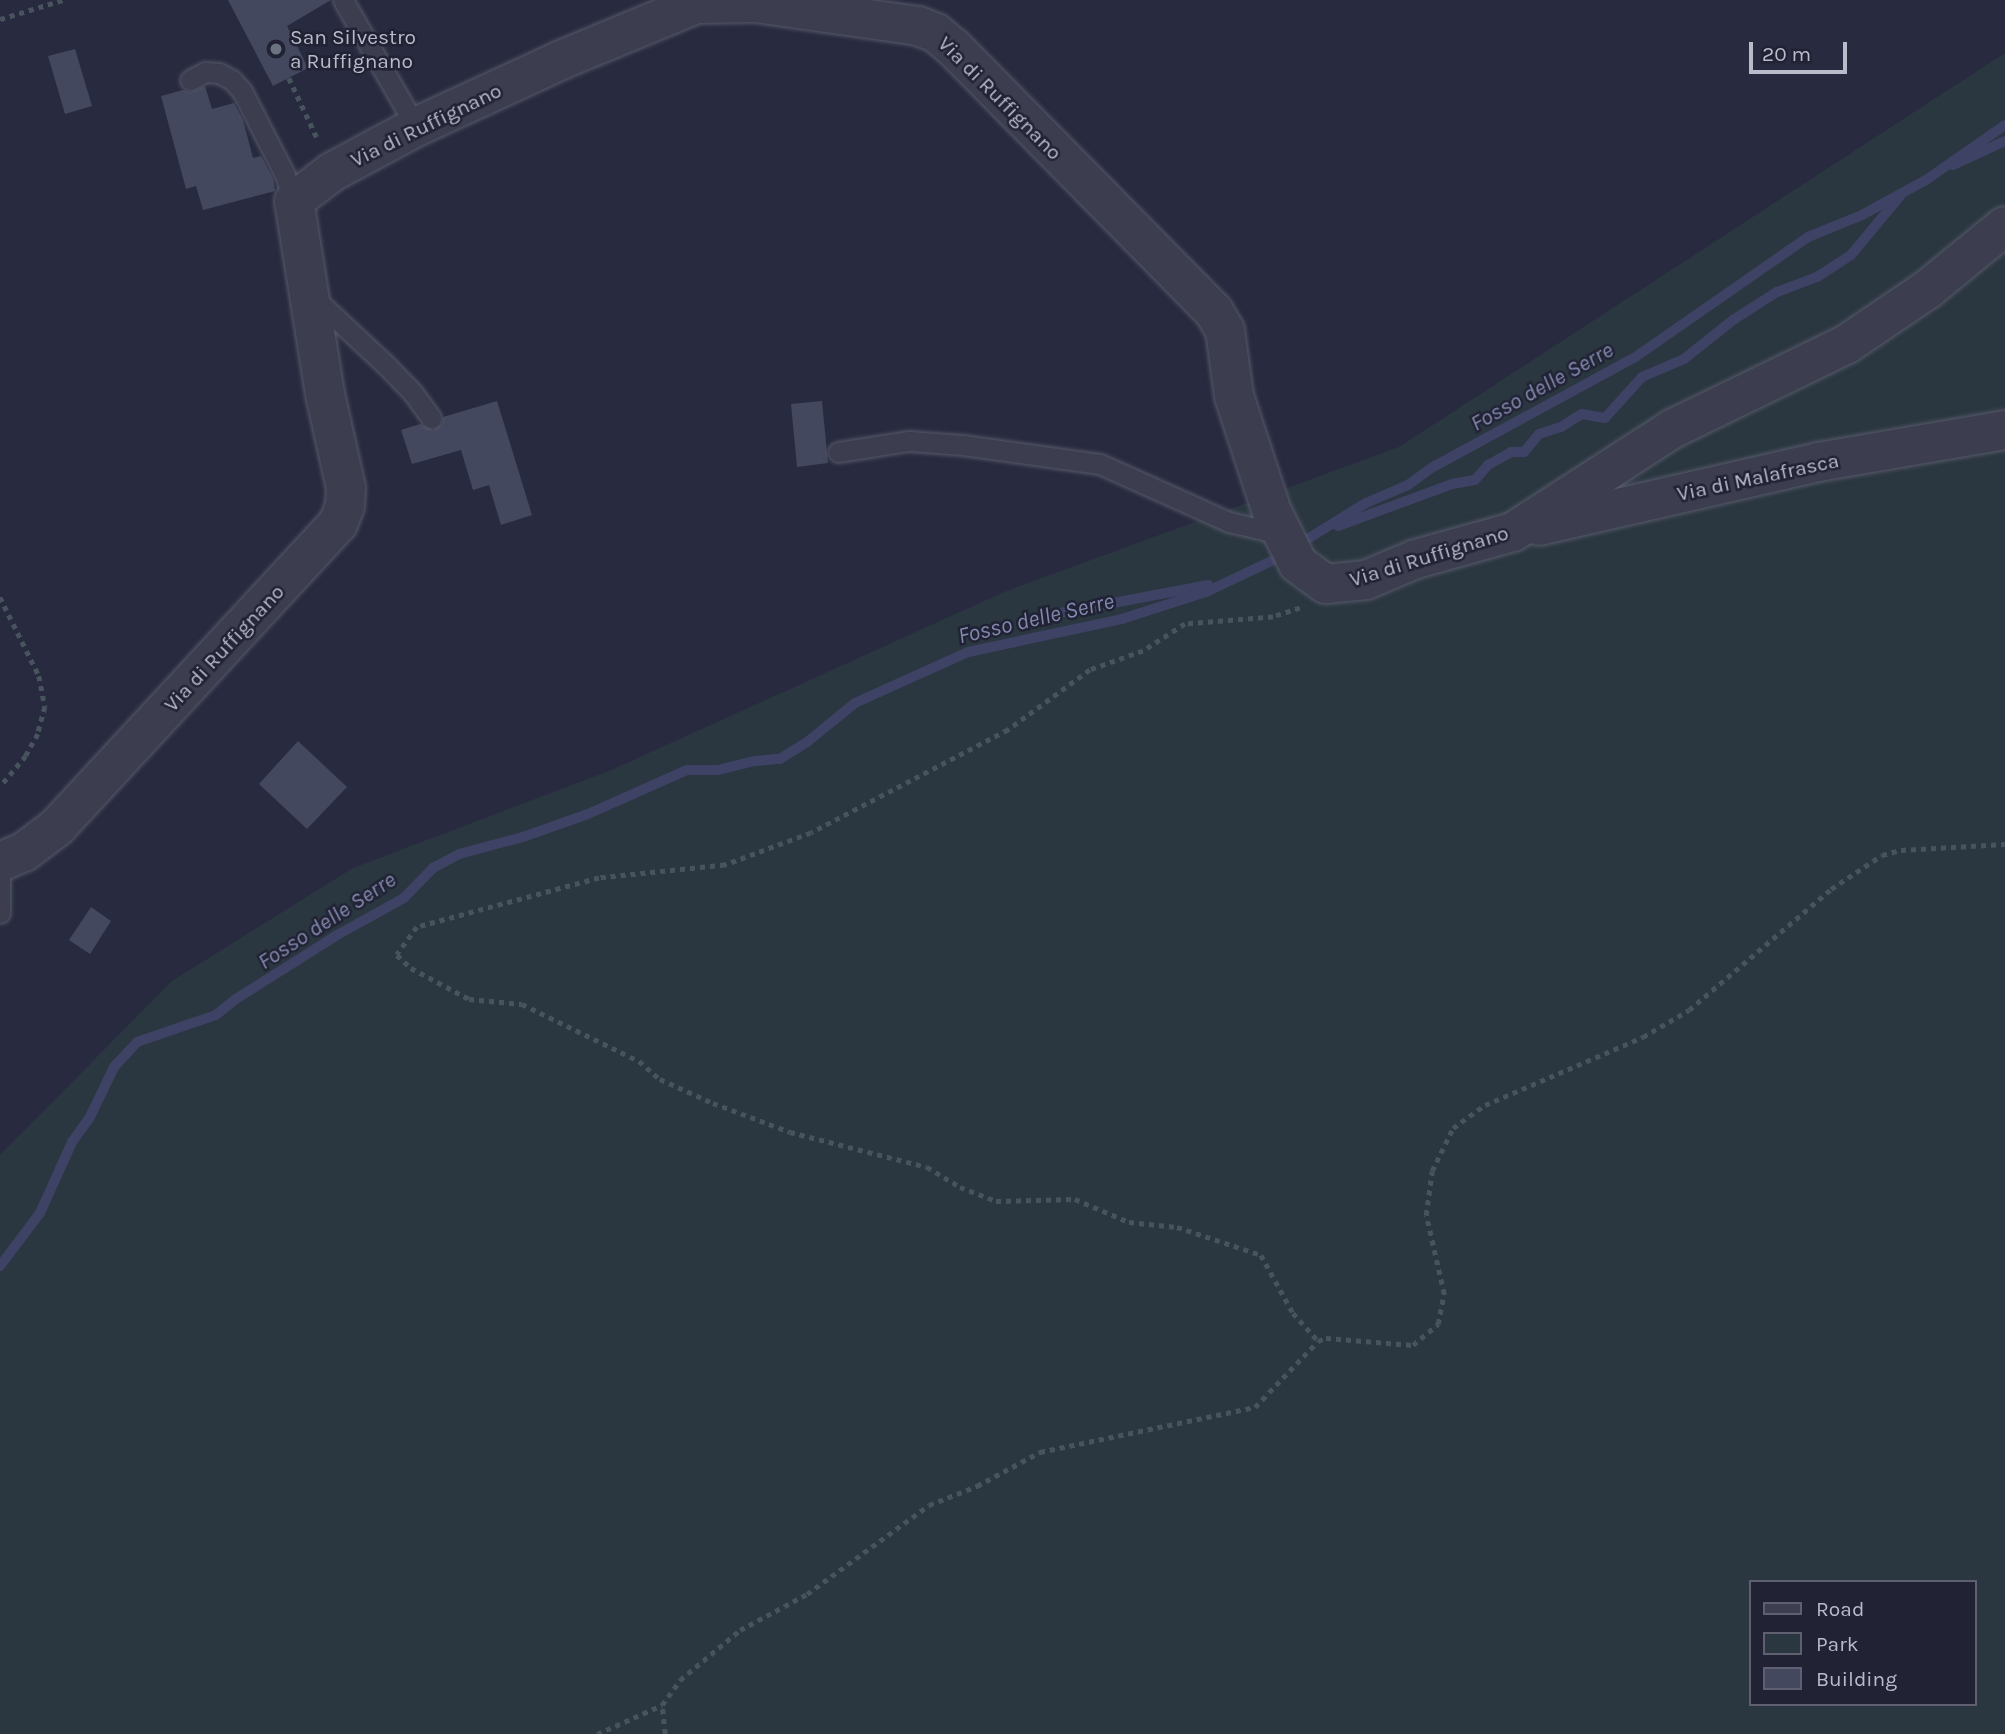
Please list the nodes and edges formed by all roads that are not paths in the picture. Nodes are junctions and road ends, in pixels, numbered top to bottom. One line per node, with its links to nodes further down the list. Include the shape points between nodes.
1 (343, 0): 4 (lane)
2 (697, 2): 4 (street, Via di Ruffignano); 12 (street, Via di Ruffignano, via 755,3 918,26 954,48 1214,312 1225,330 1234,396 1247,444)
3 (190, 80): 5 (lane, via 205,72 219,73 242,91)
4 (416, 127): 5 (street, Via di Ruffignano, via 332,172)
5 (294, 201): 7 (street, Via di Ruffignano)
6 (2005, 226): 11 (street, Via di Ruffignano, via 1928,289 1847,344 1674,428)
7 (308, 294): 8 (lane, via 387,366); 13 (street, Via di Ruffignano, via 346,488 338,524 55,828 24,852)
8 (431, 418)
9 (2005, 430): 11 (street, Via di Malafrasca, via 1818,462)
10 (838, 452): 12 (lane, via 909,441 1100,464 1229,522)
11 (1513, 532): 12 (street, Via di Ruffignano, via 1416,559 1366,580)
12 (1302, 561)
13 (0, 862): 14 (lane)
14 (0, 912)

